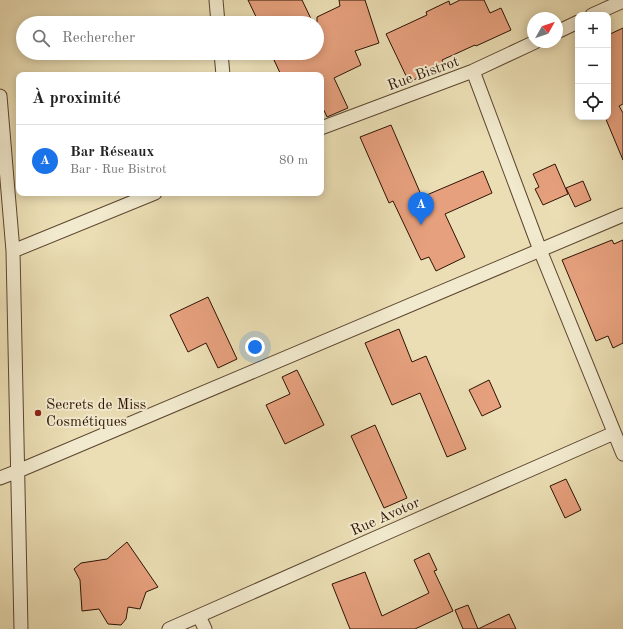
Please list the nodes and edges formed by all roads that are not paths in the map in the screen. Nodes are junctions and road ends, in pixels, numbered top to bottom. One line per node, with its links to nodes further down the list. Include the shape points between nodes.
1 (216, 0): 4 (street)
2 (623, 1): 3 (street)
3 (599, 12)
4 (217, 16)
5 (575, 23): 6 (street)
6 (563, 29)
7 (527, 46): 9 (street, Rue Bistrot)
8 (222, 60): 10 (street)
9 (473, 71): 12 (street, Rue Bistrot); 15 (street)
10 (223, 72)
11 (0, 96): 16 (street)
12 (324, 127)
13 (148, 196): 16 (street)
14 (623, 215): 15 (street)
15 (540, 250): 17 (street); 19 (street)
16 (14, 251): 19 (street)
17 (614, 433): 18 (street); 21 (street, Rue Avotor)
18 (623, 454)
19 (18, 471): 20 (street); 22 (street)
20 (0, 478)
21 (199, 616): 23 (street, Rue Avotor); 24 (street)
22 (22, 629)
23 (169, 629)
24 (205, 629)

